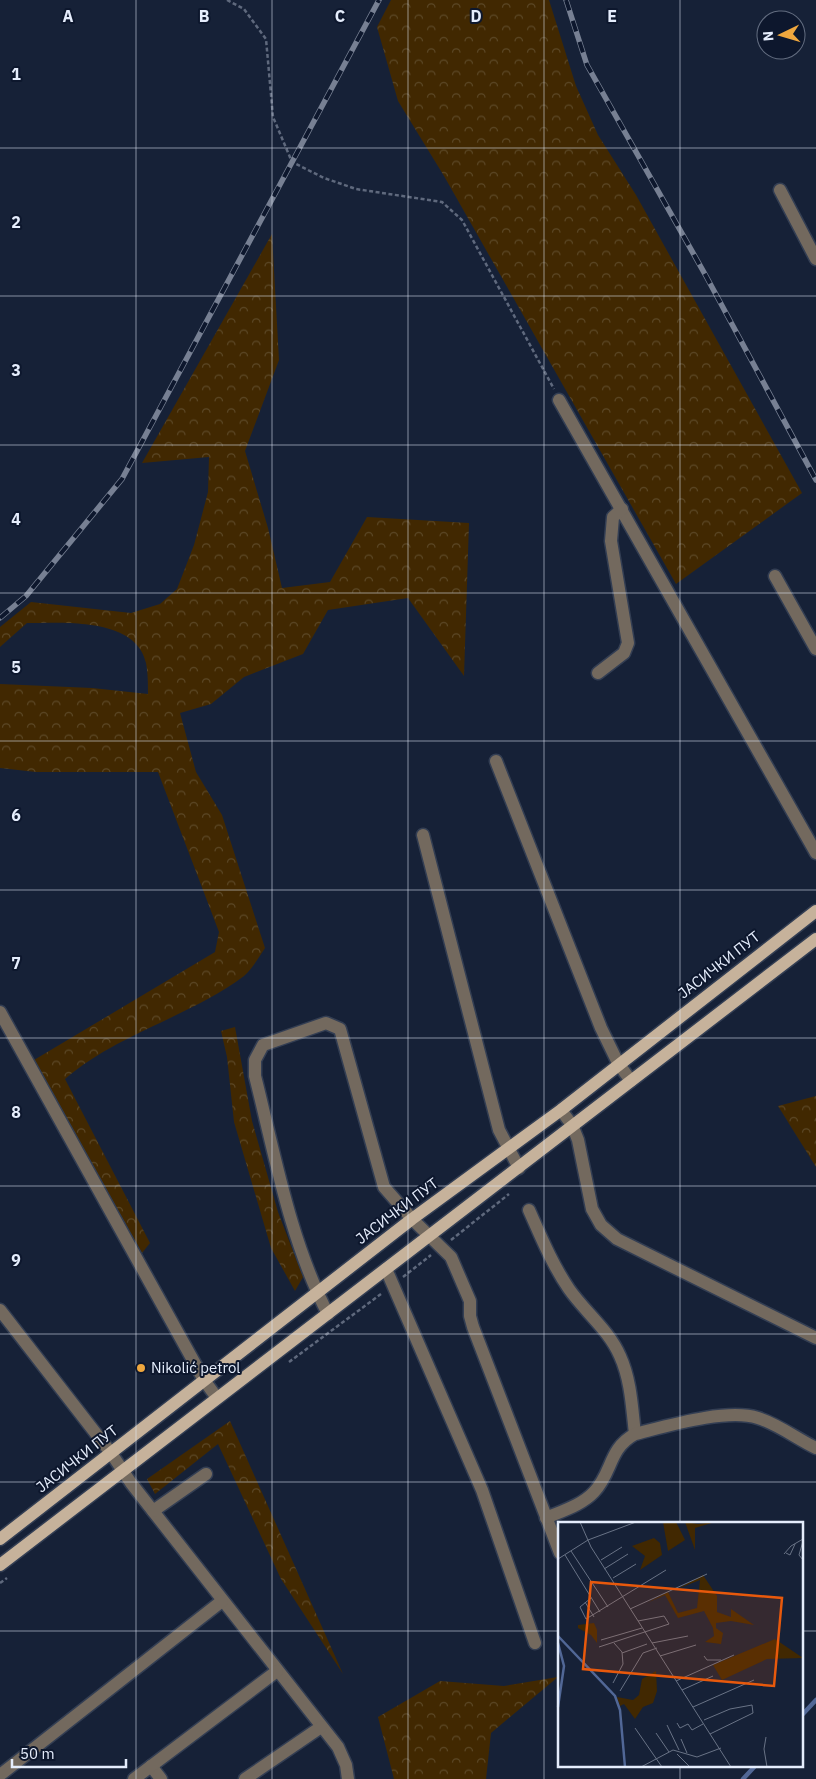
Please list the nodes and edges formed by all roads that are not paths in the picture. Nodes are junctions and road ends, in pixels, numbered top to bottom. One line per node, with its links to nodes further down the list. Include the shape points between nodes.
1 (780, 190): 2 (lane)
2 (816, 259)
3 (560, 400): 4 (lane)
4 (622, 509): 7 (lane, via 613,517 612,541 628,643 624,653); 10 (lane)
5 (775, 576): 6 (lane)
6 (816, 649)
7 (598, 673)
8 (496, 761): 14 (lane, via 601,1028)
9 (424, 835): 18 (lane, via 491,1101)
10 (816, 854)
11 (816, 911): 14 (main road, ЈАСИЧКИ ПУТ)
12 (816, 939): 15 (main road)
13 (0, 1012): 28 (lane)
14 (618, 1063): 15 (lane); 16 (main road, ЈАСИЧКИ ПУТ)
15 (631, 1081): 17 (main road)
16 (561, 1110): 17 (lane); 18 (main road, ЈАСИЧКИ ПУТ)
17 (572, 1126): 19 (main road); 27 (lane, via 592,1209 601,1225 612,1235)
18 (508, 1148): 19 (lane); 21 (main road, ЈАСИЧКИ ПУТ)
19 (519, 1168): 22 (main road)
20 (529, 1210): 30 (lane, via 564,1281 619,1353 629,1383)
21 (412, 1219): 22 (lane); 24 (main road, ЈАСИЧКИ ПУТ); 24 (lane, via 384,1186 340,1029 326,1022 263,1045 257,1053 255,1076 292,1218)
22 (427, 1235): 23 (main road); 36 (lane, via 451,1257 470,1301 473,1326)
23 (386, 1269): 26 (main road); 41 (lane, via 482,1490)
24 (318, 1294): 26 (lane); 28 (main road, ЈАСИЧКИ ПУТ)
25 (0, 1310): 32 (lane)
26 (328, 1314): 29 (main road)
27 (816, 1338)
28 (204, 1380): 29 (lane); 32 (main road, ЈАСИЧКИ ПУТ)
29 (217, 1398): 33 (main road)
30 (635, 1434): 31 (lane, via 721,1416 744,1415 766,1421); 36 (lane, via 615,1450 600,1484 587,1498)
31 (816, 1448)
32 (111, 1453): 33 (lane); 37 (main road, ЈАСИЧКИ ПУТ)
33 (123, 1471): 35 (lane); 39 (main road)
34 (206, 1474): 35 (lane)
35 (153, 1511): 40 (lane)
36 (546, 1518): 38 (lane)
37 (0, 1539)
38 (558, 1548)
39 (0, 1566)
40 (222, 1601): 42 (lane); 45 (lane)
41 (535, 1643)
42 (277, 1671): 43 (lane); 44 (lane)
43 (321, 1727): 48 (lane); 49 (lane, via 342,1756)
44 (151, 1766): 46 (lane); 47 (lane)
45 (0, 1774)
46 (134, 1779)
47 (161, 1779)
48 (245, 1779)
49 (348, 1779)

